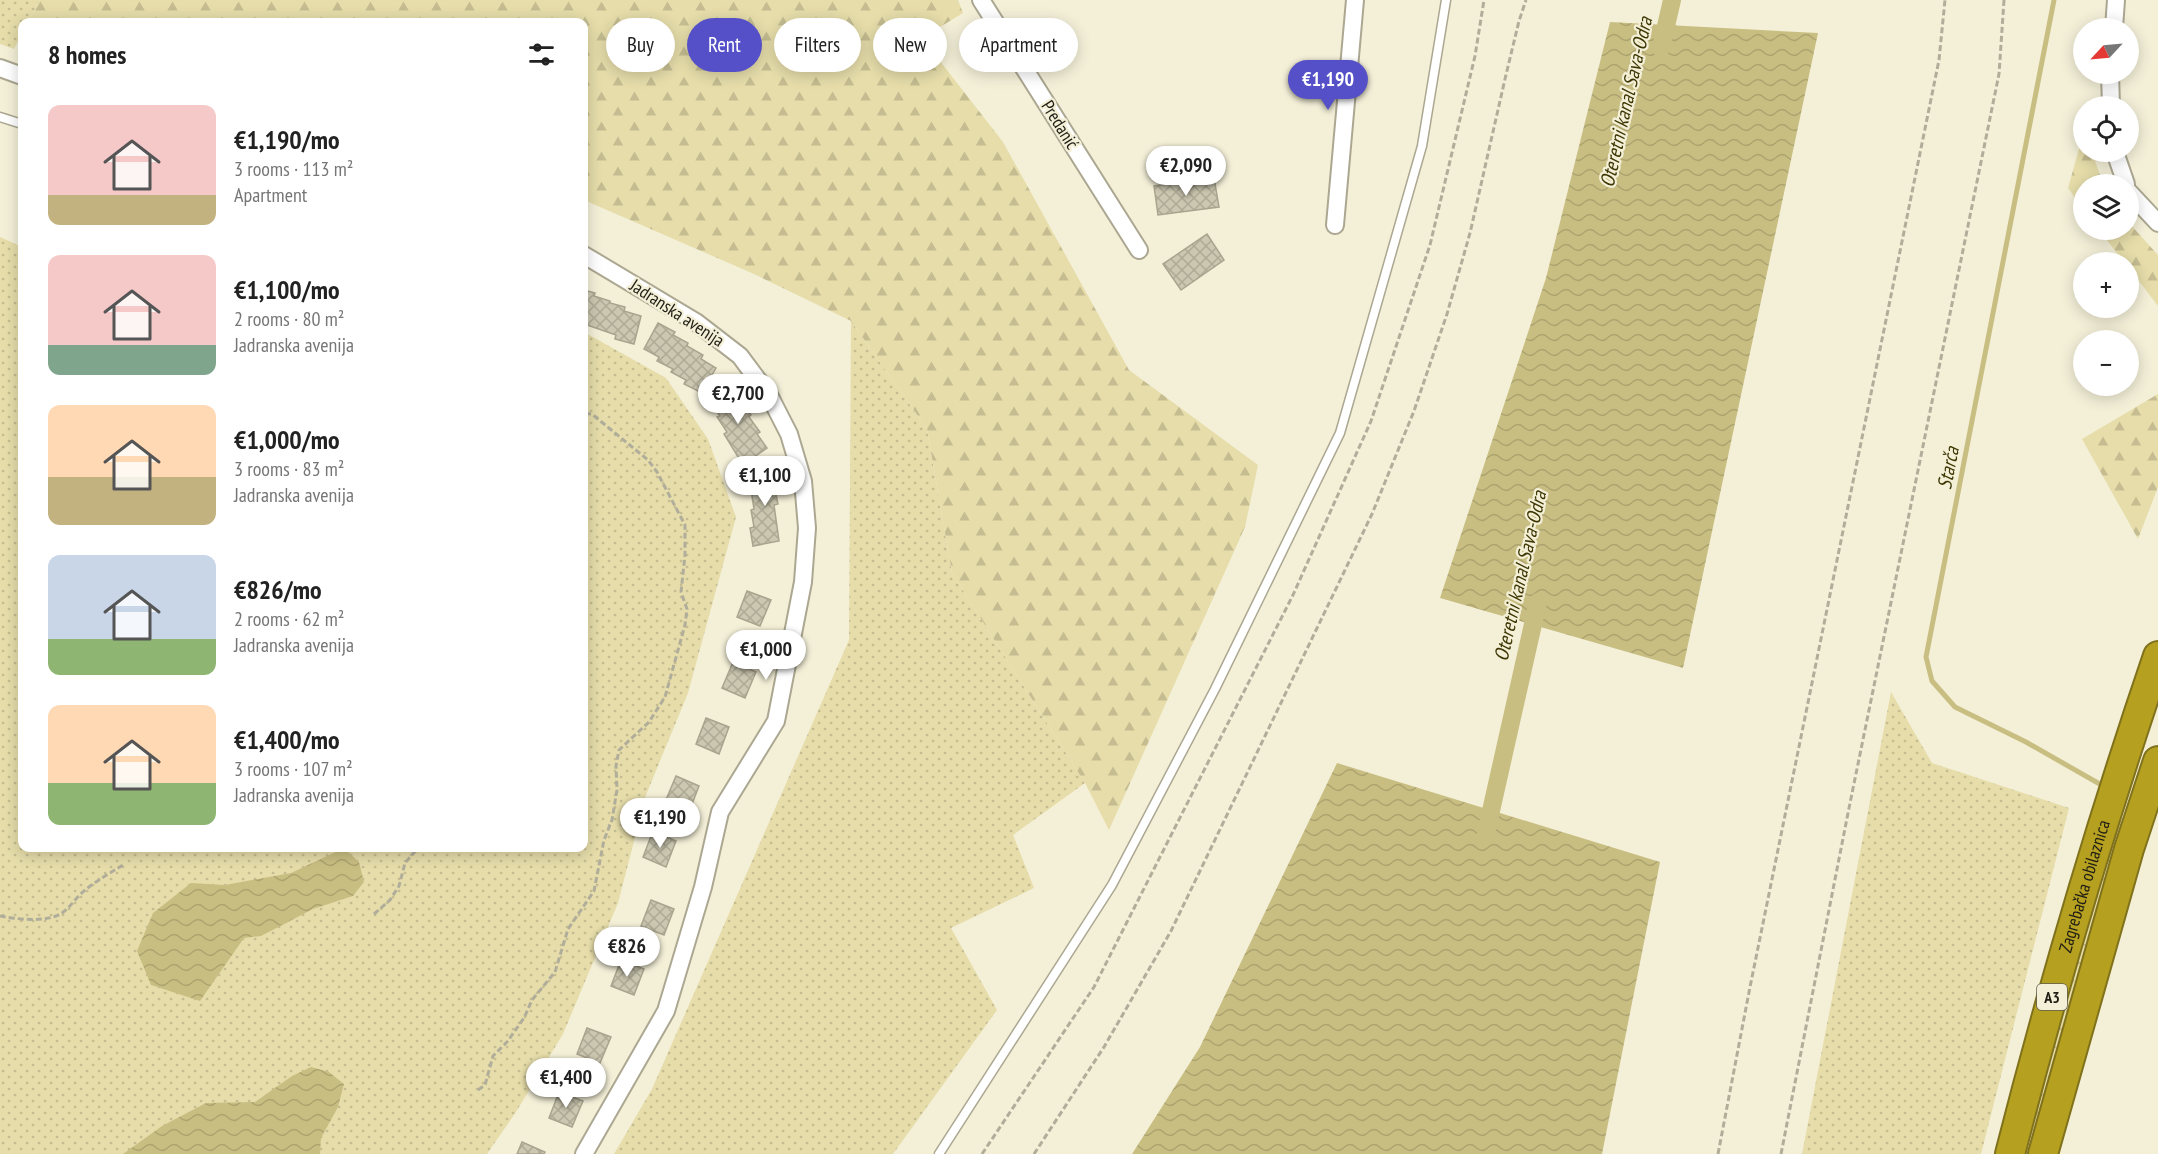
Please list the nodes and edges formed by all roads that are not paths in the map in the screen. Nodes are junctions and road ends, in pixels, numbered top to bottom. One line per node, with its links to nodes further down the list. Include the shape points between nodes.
1 (981, 0): 13 (street, Predanić)
2 (1355, 0): 12 (street)
3 (1446, 0): 18 (lane, via 1422,146 1340,433 1215,689 1112,885)
4 (2116, 0): 5 (street)
5 (2115, 18)
6 (0, 68): 7 (street)
7 (18, 75)
8 (0, 117): 9 (lane)
9 (18, 123)
10 (2139, 203): 11 (street)
11 (2158, 223)
12 (1335, 225)
13 (1139, 250)
14 (588, 257): 17 (street, Jadranska avenija, via 696,322 740,356 769,395 789,434 803,481 807,528 803,582 776,721 720,812 703,887 666,1011)
15 (2158, 656): 19 (highway, Zagrebačka obilaznica / A3, via 2097,840)
16 (2156, 767): 20 (highway, Zagrebačka obilaznica / A3)
17 (584, 1154)
18 (939, 1154)
19 (2010, 1154)
20 (2043, 1154)

